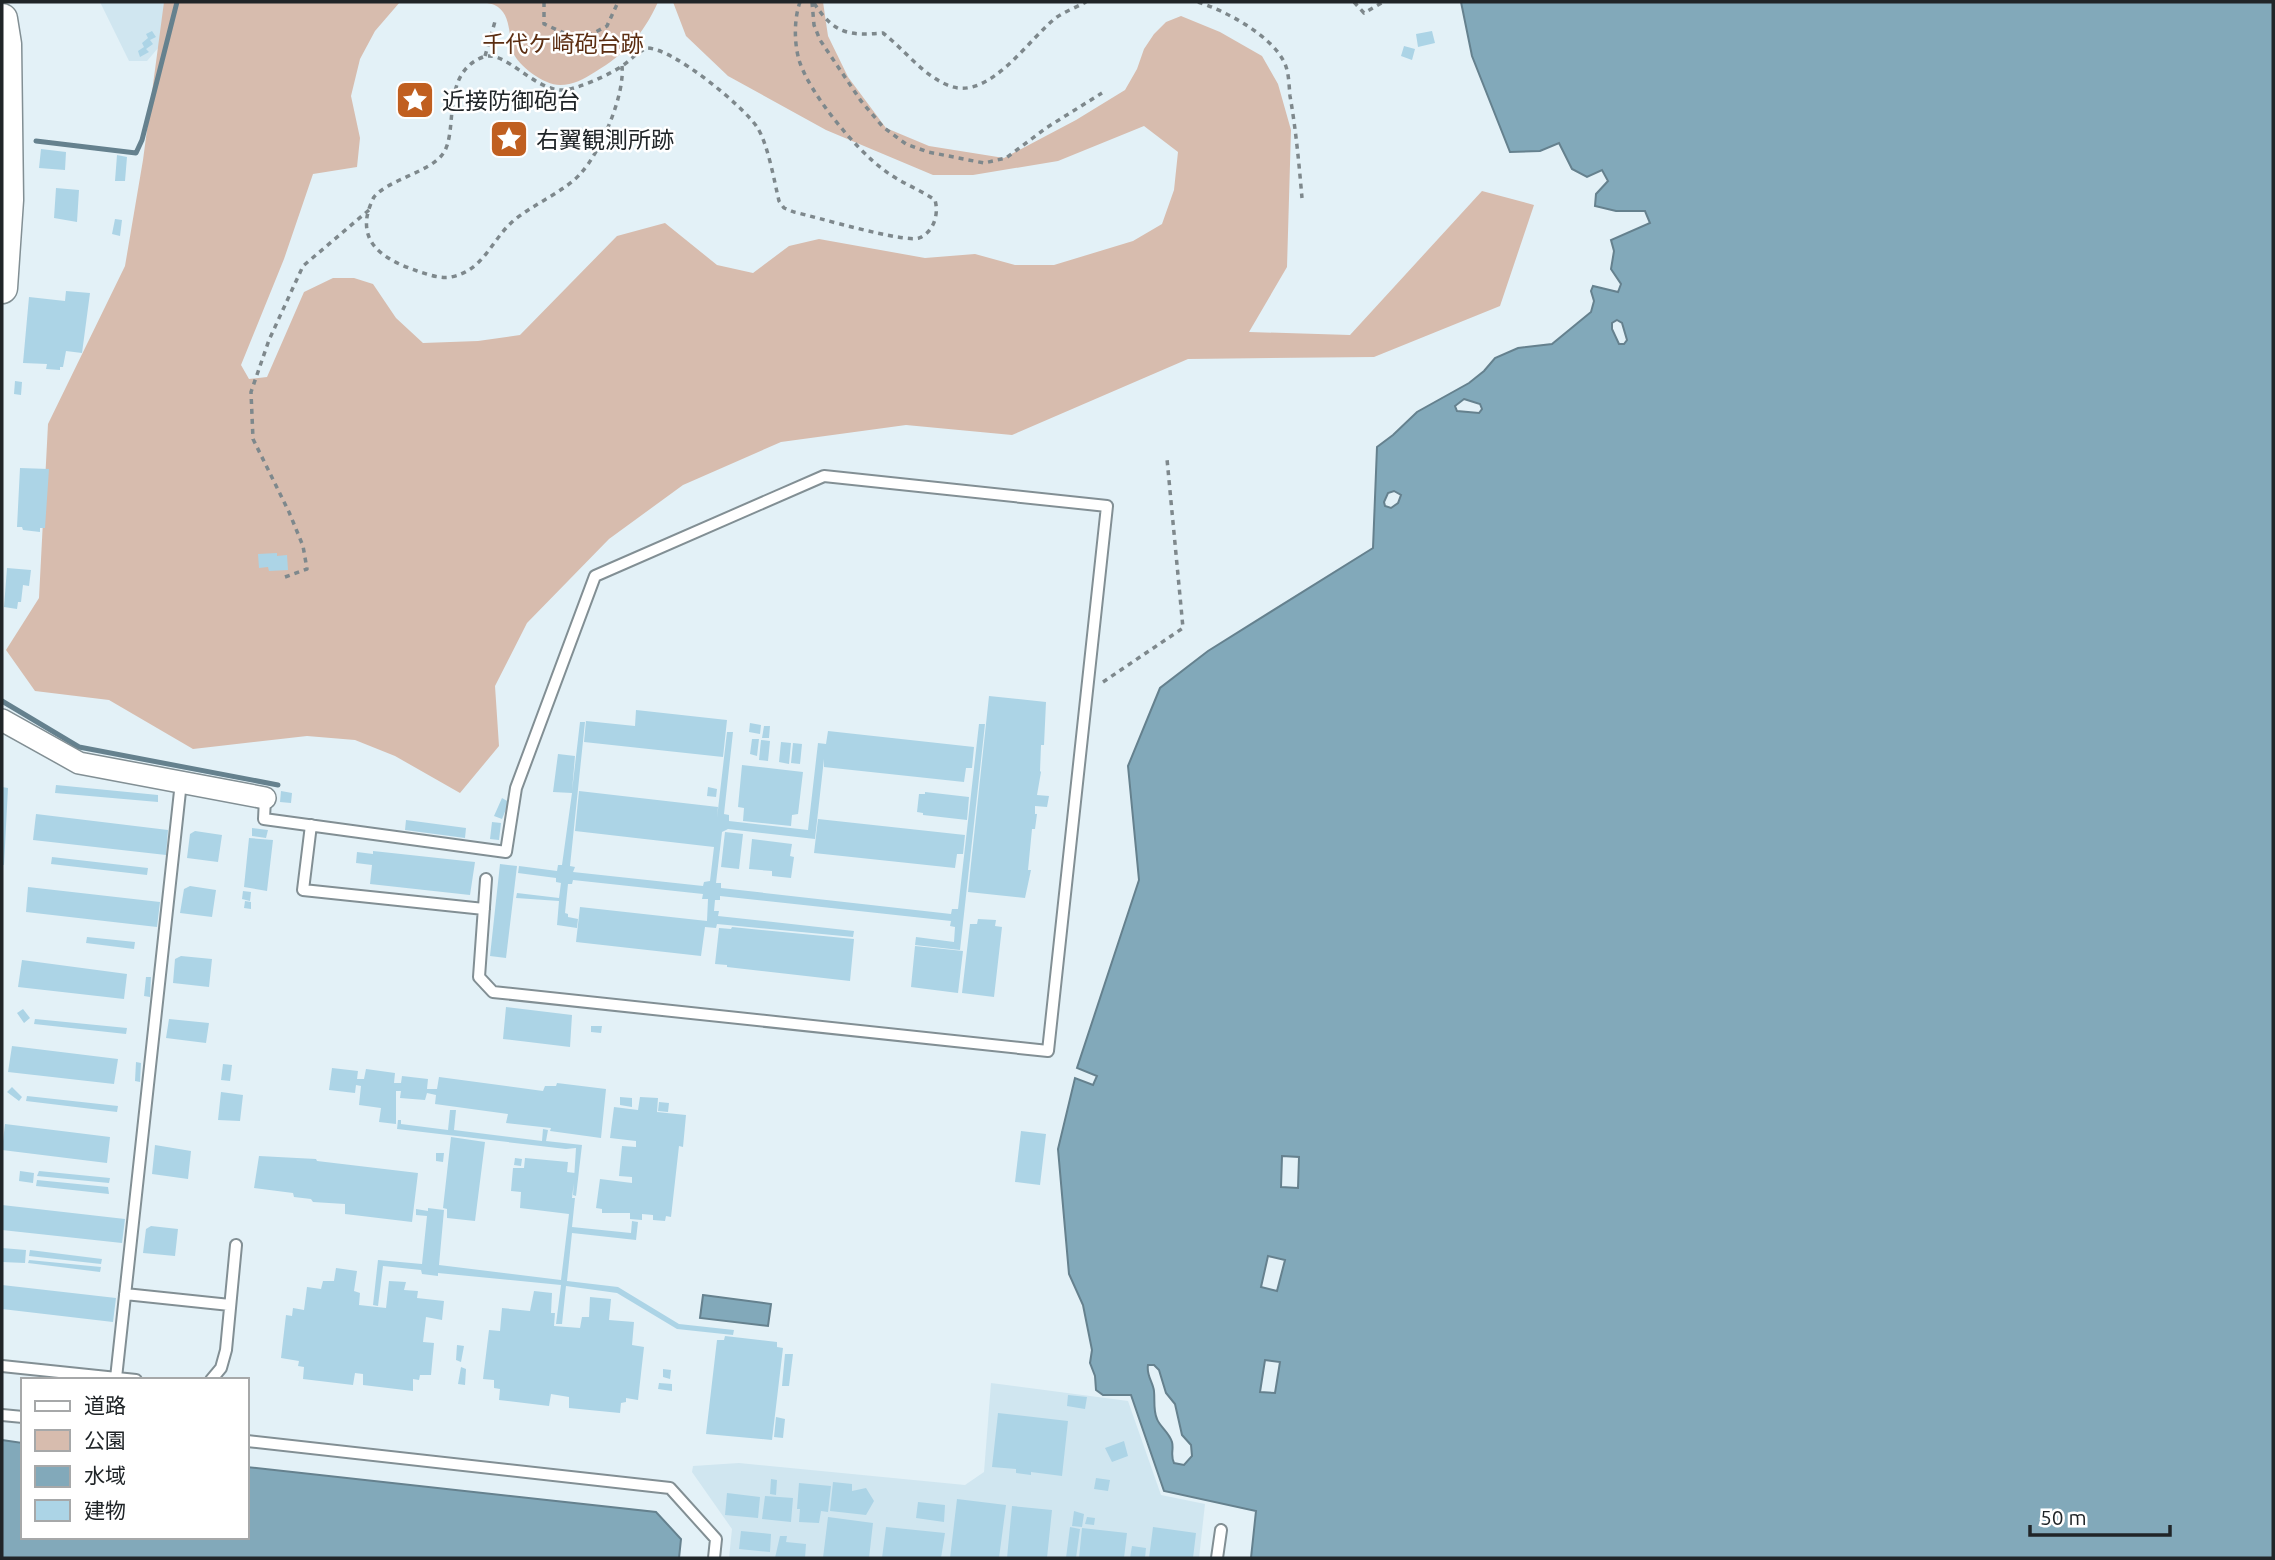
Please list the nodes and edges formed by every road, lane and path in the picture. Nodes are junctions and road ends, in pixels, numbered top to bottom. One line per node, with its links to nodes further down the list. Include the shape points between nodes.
1 (544, 2): 2 (path, via 544,24 580,40 607,26)
2 (618, 2)
3 (800, 2): 12 (path, via 796,40 813,88 848,136 884,170 935,200 930,231 918,239 784,208 757,127 726,97 664,51 647,48)
4 (812, 2): 5 (path, via 824,18 847,34 883,33 927,73 957,88 974,87 996,74 1059,15); 13 (path, via 820,40 860,101 883,127 906,144 928,152 984,163 1006,158)
5 (1086, 2)
6 (1198, 2): 14 (path, via 1223,11 1260,35 1286,65)
7 (1354, 2): 8 (path, via 1364,13)
8 (1383, 2)
9 (496, 18): 11 (path)
10 (2, 19): 16 (street, via 9,200)
11 (485, 56): 12 (path, via 498,57 551,89 565,90); 15 (path, via 458,84 442,155 374,196)
12 (622, 66): 15 (path, via 618,99 581,174 514,220 468,271 436,277 388,258 369,236)
13 (1102, 93)
14 (1302, 198)
15 (369, 210): 18 (path, via 303,266 251,392 253,439 303,546 307,569)
16 (2, 288)
17 (1167, 458): 19 (path, via 1183,628)
18 (285, 577)
19 (1087, 693): 23 (lane, via 1107,506 824,476 595,576 516,788 506,852); 25 (lane, via 1048,1051 493,992 480,977)
20 (2, 720): 21 (street, via 79,763)
21 (181, 782): 22 (street); 27 (lane)
22 (265, 798): 23 (lane, via 264,819)
23 (311, 825): 25 (lane, via 303,890)
24 (486, 879): 25 (lane)
25 (484, 909)
26 (236, 1245): 28 (lane)
27 (125, 1294): 28 (lane); 30 (lane)
28 (230, 1305): 31 (lane, via 226,1350)
29 (2, 1366): 30 (lane)
30 (116, 1378)
31 (213, 1378)
32 (2, 1415): 33 (lane)
33 (21, 1417)
34 (248, 1441): 36 (lane, via 670,1488 716,1539)
35 (1221, 1530): 37 (lane)
36 (714, 1558)
37 (1217, 1558)

